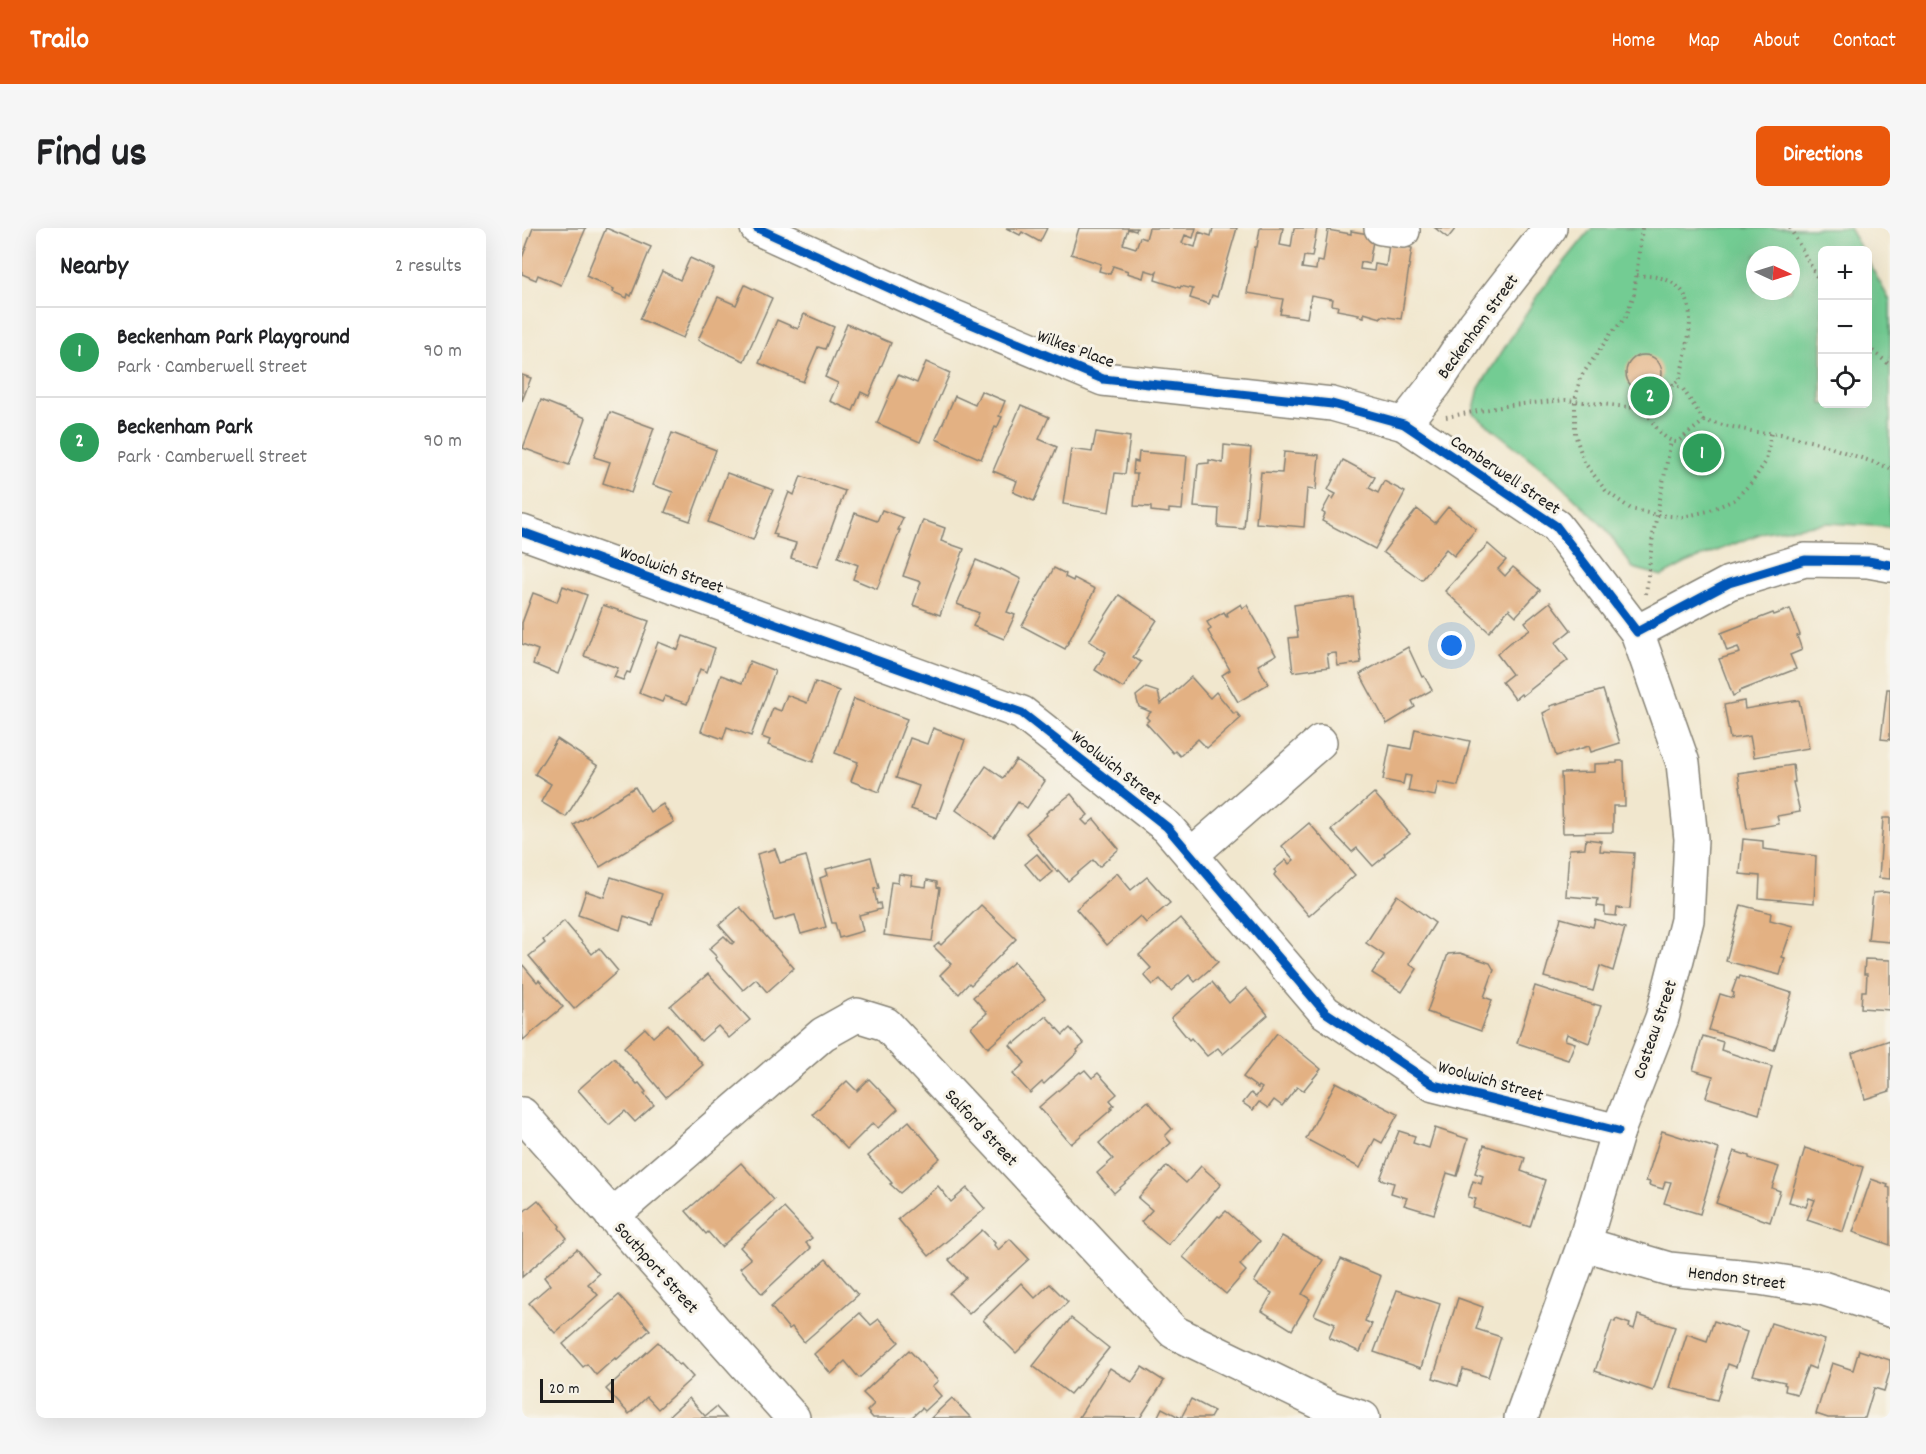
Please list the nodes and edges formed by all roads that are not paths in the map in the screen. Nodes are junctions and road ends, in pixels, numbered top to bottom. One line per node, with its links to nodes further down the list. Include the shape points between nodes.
1 (758, 228): 3 (street, Wilkes Place, via 933,308 1103,379 1332,405)
2 (1550, 228): 3 (street, Beckenham Street)
3 (1404, 424): 6 (street, Camberwell Street, via 1556,526)
4 (522, 532): 8 (street, Woolwich Street, via 1022,713 1167,827)
5 (1890, 565): 6 (street, via 1805,560 1729,583)
6 (1637, 632): 10 (street, Costeau Street, via 1683,763 1691,839 1687,920 1662,1018)
7 (1320, 742): 8 (street)
8 (1191, 855): 10 (street, Woolwich Street, via 1324,1012 1434,1085)
9 (522, 1114): 11 (street, Southport Street)
10 (1618, 1131): 12 (street, Costeau Street)
11 (612, 1216): 14 (street, Southport Street); 15 (street, Salford Street, via 823,1034 856,1015 886,1024 1174,1332 1331,1408)
12 (1584, 1244): 13 (street, Hendon Street, via 1669,1269 1822,1288); 16 (street, Costeau Street)
13 (1890, 1311)
14 (793, 1418)
15 (1363, 1418)
16 (1521, 1418)

